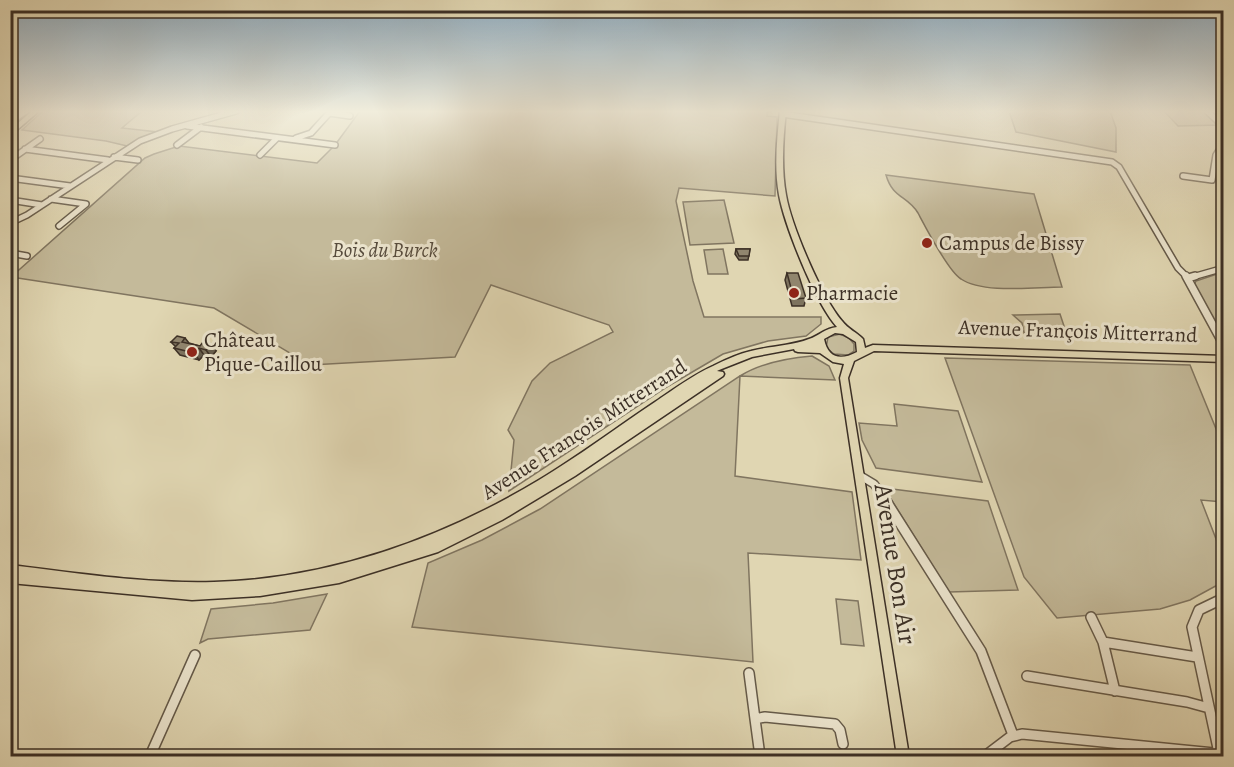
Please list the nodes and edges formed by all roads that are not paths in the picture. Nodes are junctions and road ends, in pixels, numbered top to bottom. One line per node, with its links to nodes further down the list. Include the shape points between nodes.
1 (28, 147): 7 (street)
2 (133, 147): 9 (street)
3 (268, 147): 8 (street)
4 (782, 147): 25 (main road, via 783,197 805,259)
5 (1010, 147): 24 (street, via 1112,162 1119,167 1178,268)
6 (1221, 147): 13 (street, via 1212,180)
7 (25, 149): 10 (street); 11 (street)
8 (260, 155)
9 (114, 157): 11 (street); 12 (street)
10 (13, 158)
11 (108, 160): 15 (street)
12 (138, 160)
13 (1183, 176)
14 (10, 178): 15 (street)
15 (70, 186): 16 (street)
16 (51, 199): 18 (street); 20 (street, via 86,204)
17 (10, 200): 18 (street)
18 (42, 205): 19 (street)
19 (10, 223)
20 (59, 226)
21 (10, 253): 22 (street)
22 (27, 256)
23 (1224, 268): 24 (street)
24 (1188, 278): 29 (street)
25 (833, 318): 26 (main road); 27 (main road)
26 (847, 332): 27 (main road); 28 (main road)
27 (826, 333): 31 (main road, via 819,342); 37 (main road, Avenue François Mitterrand, via 812,342 751,354 716,368 521,496 431,541 387,556 299,578 234,586 168,587)
28 (860, 341): 30 (main road); 32 (main road, Avenue François Mitterrand)
29 (1222, 342)
30 (861, 353): 33 (main road); 34 (main road, Avenue François Mitterrand, via 873,348)
31 (826, 354): 33 (main road, via 841,361); 35 (main road, Avenue Bon Air); 38 (main road, Avenue François Mitterrand, via 812,348 736,365 498,518 434,548 339,578 260,591 192,596)
32 (1224, 355)
33 (850, 360): 35 (main road, Avenue Bon Air)
34 (1224, 360)
35 (844, 378): 36 (main road, Avenue Bon Air)
36 (859, 475): 49 (street, via 874,484 888,502 981,651); 55 (main road, Avenue Bon Air)
37 (10, 570)
38 (10, 578)
39 (1224, 598): 43 (street, via 1199,610 1192,627)
40 (1091, 617): 41 (street)
41 (1103, 642): 43 (street); 46 (street)
42 (195, 655): 53 (street)
43 (1197, 657): 47 (street)
44 (749, 673): 48 (street)
45 (1027, 676): 46 (street)
46 (1115, 691): 47 (street)
47 (1209, 708): 52 (street)
48 (755, 719): 50 (street, via 835,724); 54 (street)
49 (1013, 735): 51 (street); 56 (street)
50 (843, 744)
51 (1208, 754): 52 (street)
52 (1221, 754)
53 (150, 756)
54 (760, 756)
55 (903, 756)
56 (985, 756)

